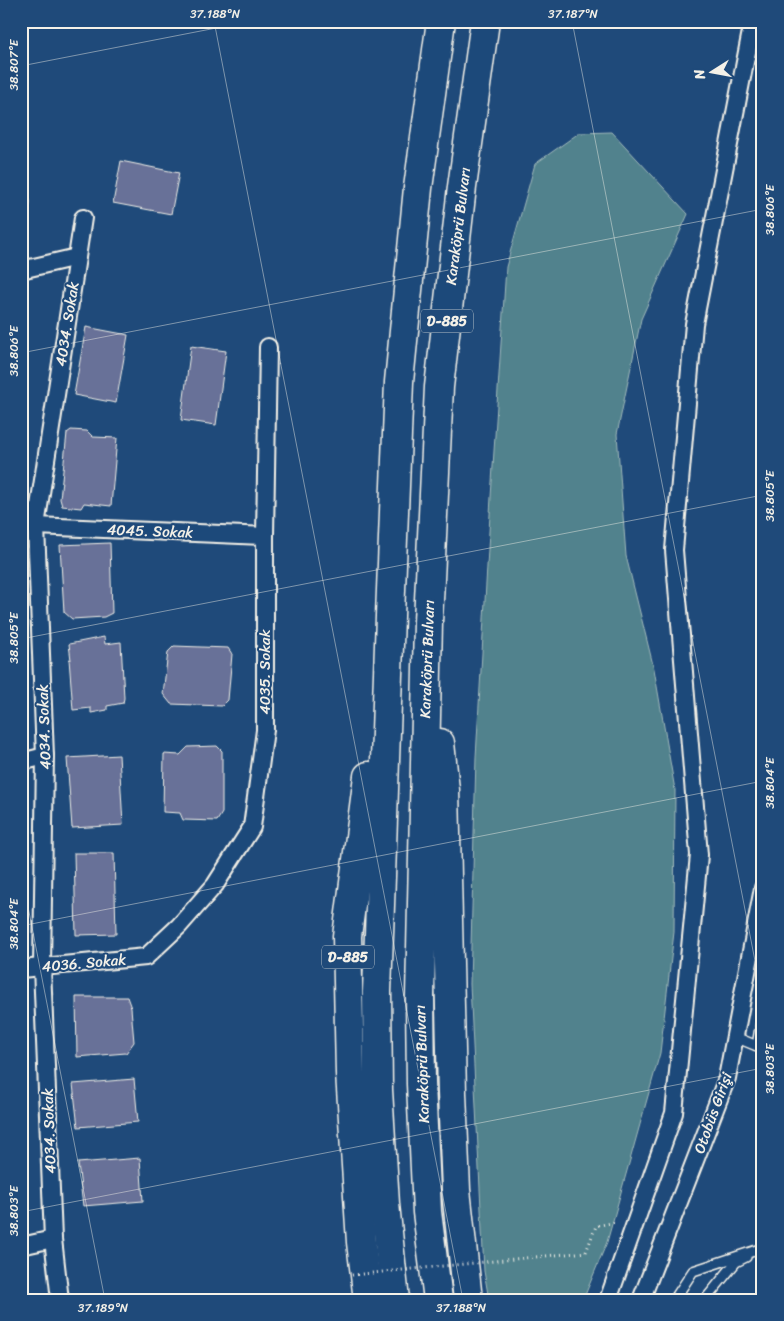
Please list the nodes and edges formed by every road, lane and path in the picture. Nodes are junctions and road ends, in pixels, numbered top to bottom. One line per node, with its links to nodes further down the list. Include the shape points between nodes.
1 (441, 21): 10 (highway, D-885, via 418,188 398,382)
2 (485, 21): 11 (highway, Karaköprü Bulvarı / D-885, via 439,387)
3 (753, 21): 31 (street, via 694,324 674,550 699,854 674,1113)
4 (83, 218): 5 (street, 4034. Sokak)
5 (77, 257): 6 (street); 8 (street, 4034. Sokak)
6 (21, 270)
7 (268, 347): 9 (street, 4035. Sokak)
8 (36, 526): 9 (street, 4045. Sokak); 12 (street, 4034. Sokak)
9 (265, 536): 15 (street, 4035. Sokak, via 264,730 252,826 215,885 180,926)
10 (390, 616): 27 (highway, D-885, via 348,936 350,1073); 28 (highway, via 377,992 382,1166)
11 (428, 622): 29 (highway, Karaköprü Bulvarı, via 421,1084 427,1212); 30 (highway, D-885, via 445,790 455,1171)
12 (45, 756): 13 (street); 16 (street, 4034. Sokak)
13 (21, 762)
14 (763, 888): 19 (street, Otobüs Girişi)
15 (146, 957): 16 (street, 4036. Sokak)
16 (42, 967): 17 (street, 4036. Sokak); 22 (street, 4034. Sokak)
17 (21, 968)
18 (763, 1010): 20 (lane)
19 (735, 1037): 20 (lane); 32 (street, Otobüs Girişi, via 727,1078)
20 (760, 1046)
21 (596, 1226): 25 (path, bridge, via 586,1252)
22 (53, 1238): 23 (street); 26 (street, 4034. Sokak)
23 (21, 1246)
24 (760, 1249): 33 (lane, via 693,1271); 34 (lane, via 736,1262)
25 (352, 1275)
26 (60, 1300)
27 (368, 1300)
28 (394, 1300)
29 (438, 1300)
30 (468, 1300)
31 (608, 1300)
32 (641, 1300)
33 (674, 1300)
34 (705, 1300)

